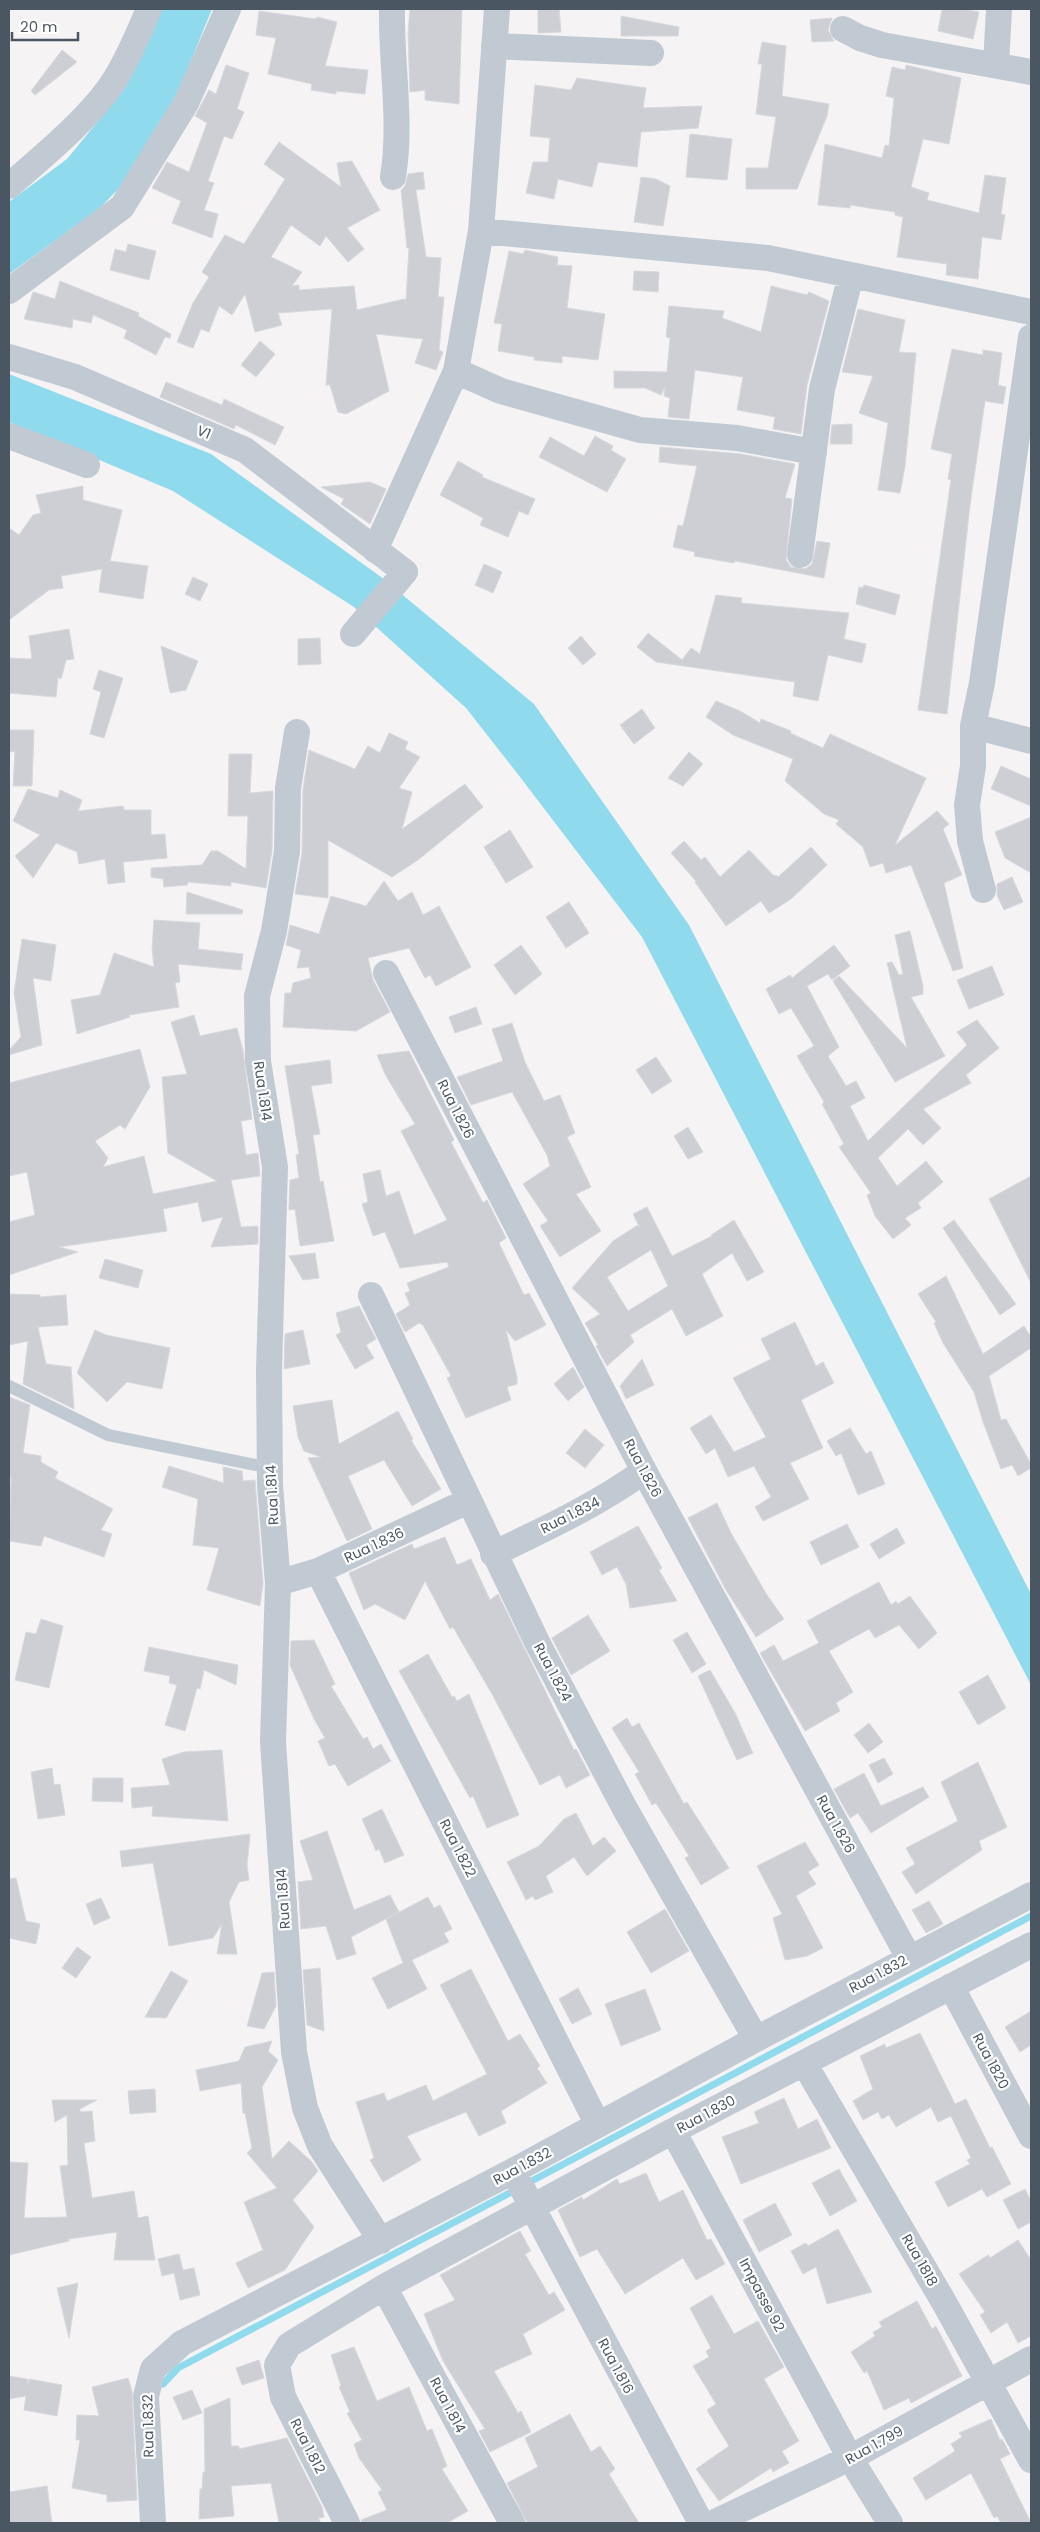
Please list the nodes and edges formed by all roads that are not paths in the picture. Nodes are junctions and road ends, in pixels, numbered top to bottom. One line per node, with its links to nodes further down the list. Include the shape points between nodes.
1 (149, 9): 12 (street, via 114,82 80,121)
2 (228, 9): 15 (street, via 186,104 122,207)
3 (392, 9): 11 (street, via 398,148)
4 (497, 9): 7 (street)
5 (999, 9): 9 (street)
6 (843, 29): 9 (street, via 882,45)
7 (494, 46): 8 (street); 13 (street)
8 (651, 53)
9 (996, 65): 10 (street)
10 (1031, 72)
11 (394, 177)
12 (9, 186)
13 (481, 230): 14 (street, via 768,258); 19 (street)
14 (851, 275): 16 (street); 21 (street, via 822,389)
15 (9, 291)
16 (1031, 312)
17 (1031, 337): 26 (street, via 982,684)
18 (9, 357): 23 (street, V1, via 75,377 245,450)
19 (456, 371): 21 (street, via 501,391 640,430 718,436); 23 (street)
20 (9, 436): 22 (street)
21 (814, 452): 24 (street)
22 (87, 465)
23 (375, 550): 25 (street, V1, via 405,572)
24 (800, 556)
25 (357, 629)
26 (973, 726): 28 (street); 29 (street, via 973,766 967,805 970,840)
27 (298, 732): 33 (street, Rua 1.814, via 288,788 287,852 274,930 257,996 258,1061 275,1167 269,1370)
28 (1031, 741)
29 (983, 890)
30 (386, 974): 34 (street, Rua 1.826)
31 (371, 1295): 35 (street, Rua 1.824)
32 (9, 1386): 33 (lane, via 108,1435)
33 (270, 1468): 38 (street, Rua 1.814)
34 (644, 1471): 36 (street, Rua 1.834, via 603,1498); 41 (street, Rua 1.826)
35 (468, 1501): 36 (street, Rua 1.824); 37 (street, Rua 1.836)
36 (493, 1554): 43 (street, Rua 1.824, via 624,1807)
37 (318, 1571): 38 (street, Rua 1.836); 45 (street, Rua 1.822)
38 (278, 1583): 50 (street, Rua 1.814, via 273,1742 294,2052 305,2108 320,2146)
39 (1031, 1895): 41 (street, Rua 1.832)
40 (1031, 1945): 42 (street, Rua 1.830)
41 (909, 1958): 43 (street, Rua 1.832)
42 (951, 1986): 44 (street, Rua 1.830); 47 (street, Rua 1820)
43 (756, 2039): 45 (street, Rua 1.832)
44 (804, 2063): 46 (street, Rua 1.830); 54 (street, Rua 1818)
45 (598, 2125): 48 (street, Rua 1.832)
46 (674, 2131): 49 (street, Rua 1.830); 55 (street, Impasse 92)
47 (1031, 2136)
48 (513, 2171): 49 (street, Rua 1.816); 50 (street, Rua 1.832)
49 (532, 2208): 51 (street, Rua 1.830); 60 (street, Rua 1.816)
50 (381, 2241): 57 (street, Rua 1.832, via 182,2343 154,2369 146,2396)
51 (384, 2287): 53 (street, Rua 1.830, via 289,2345); 59 (street, Rua 1.814)
52 (1031, 2359): 54 (street, Rua 1.799)
53 (276, 2366): 58 (street, Rua 1.812, via 283,2397)
54 (987, 2382): 55 (street, Rua 1.799); 56 (street, Rua 1818)
55 (850, 2458): 61 (street, Rua 1.799); 62 (street, Impasse 92)
56 (1031, 2460)
57 (152, 2523)
58 (347, 2523)
59 (512, 2523)
60 (701, 2523)
61 (713, 2523)
62 (890, 2523)

